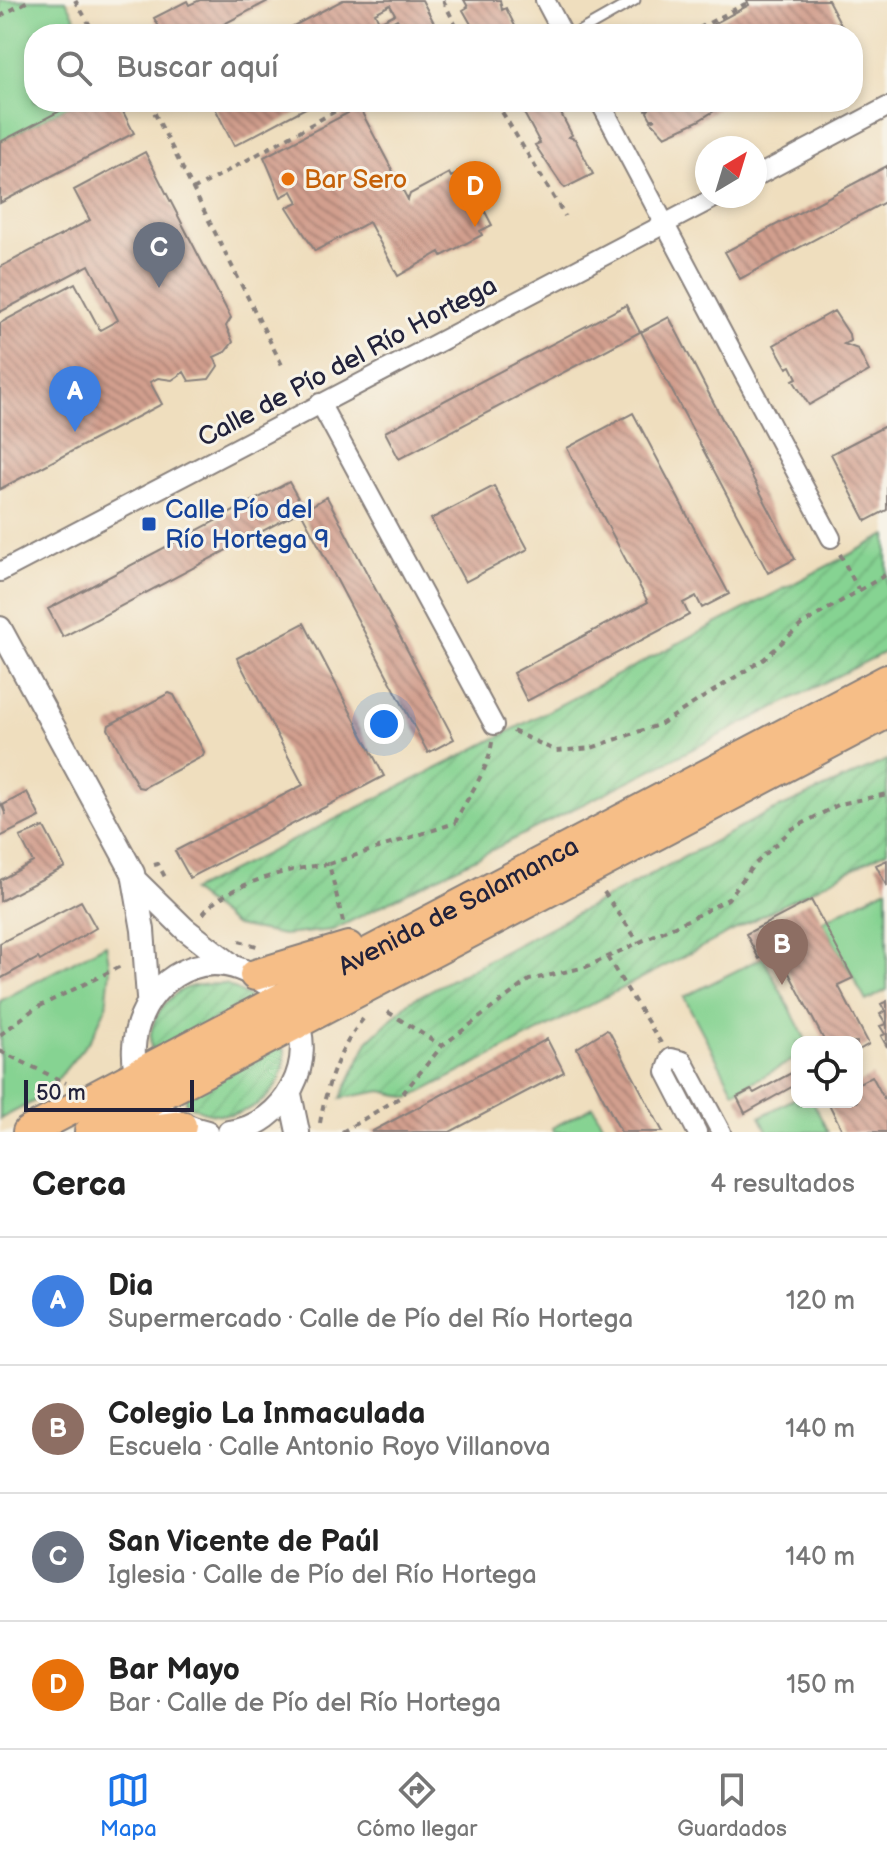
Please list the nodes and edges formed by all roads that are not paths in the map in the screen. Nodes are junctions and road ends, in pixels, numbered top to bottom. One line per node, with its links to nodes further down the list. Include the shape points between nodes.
1 (545, 0): 3 (street)
2 (635, 0): 4 (lane)
3 (558, 24)
4 (593, 24)
5 (887, 107): 7 (street)
6 (606, 112): 9 (street)
7 (767, 171)
8 (695, 208): 9 (street, Calle de Pío del Río Hortega)
9 (667, 223): 10 (street, Calle de Pío del Río Hortega); 11 (street)
10 (320, 403): 12 (street, Calle de Pío del Río Hortega); 16 (street)
11 (831, 538)
12 (0, 572)
13 (0, 628): 17 (street)
14 (887, 680): 18 (highway, Avenida de Salamanca)
15 (887, 713): 21 (highway, Avenida de Salamanca, via 373,985)
16 (494, 725)
17 (136, 881): 19 (street, via 185,929); 20 (street)
18 (393, 938): 19 (highway, via 339,952); 21 (highway, Avenida de Salamanca)
19 (248, 962): 20 (street, via 178,974); 21 (street)
20 (148, 998): 22 (street, via 132,1041)
21 (291, 1009): 22 (highway, Avenida de Salamanca); 23 (street, via 302,1058)
22 (144, 1088): 24 (street); 25 (highway, Avenida de Salamanca); 26 (highway, Avenida de Salamanca)
23 (290, 1094): 28 (street, via 264,1121); 29 (street)
24 (194, 1129): 27 (highway)
25 (28, 1132)
26 (90, 1132)
27 (136, 1132)
28 (229, 1132)
29 (298, 1132)
30 (697, 1132): 31 (street, via 666,1072 671,1058 683,1061)
31 (721, 1132)

